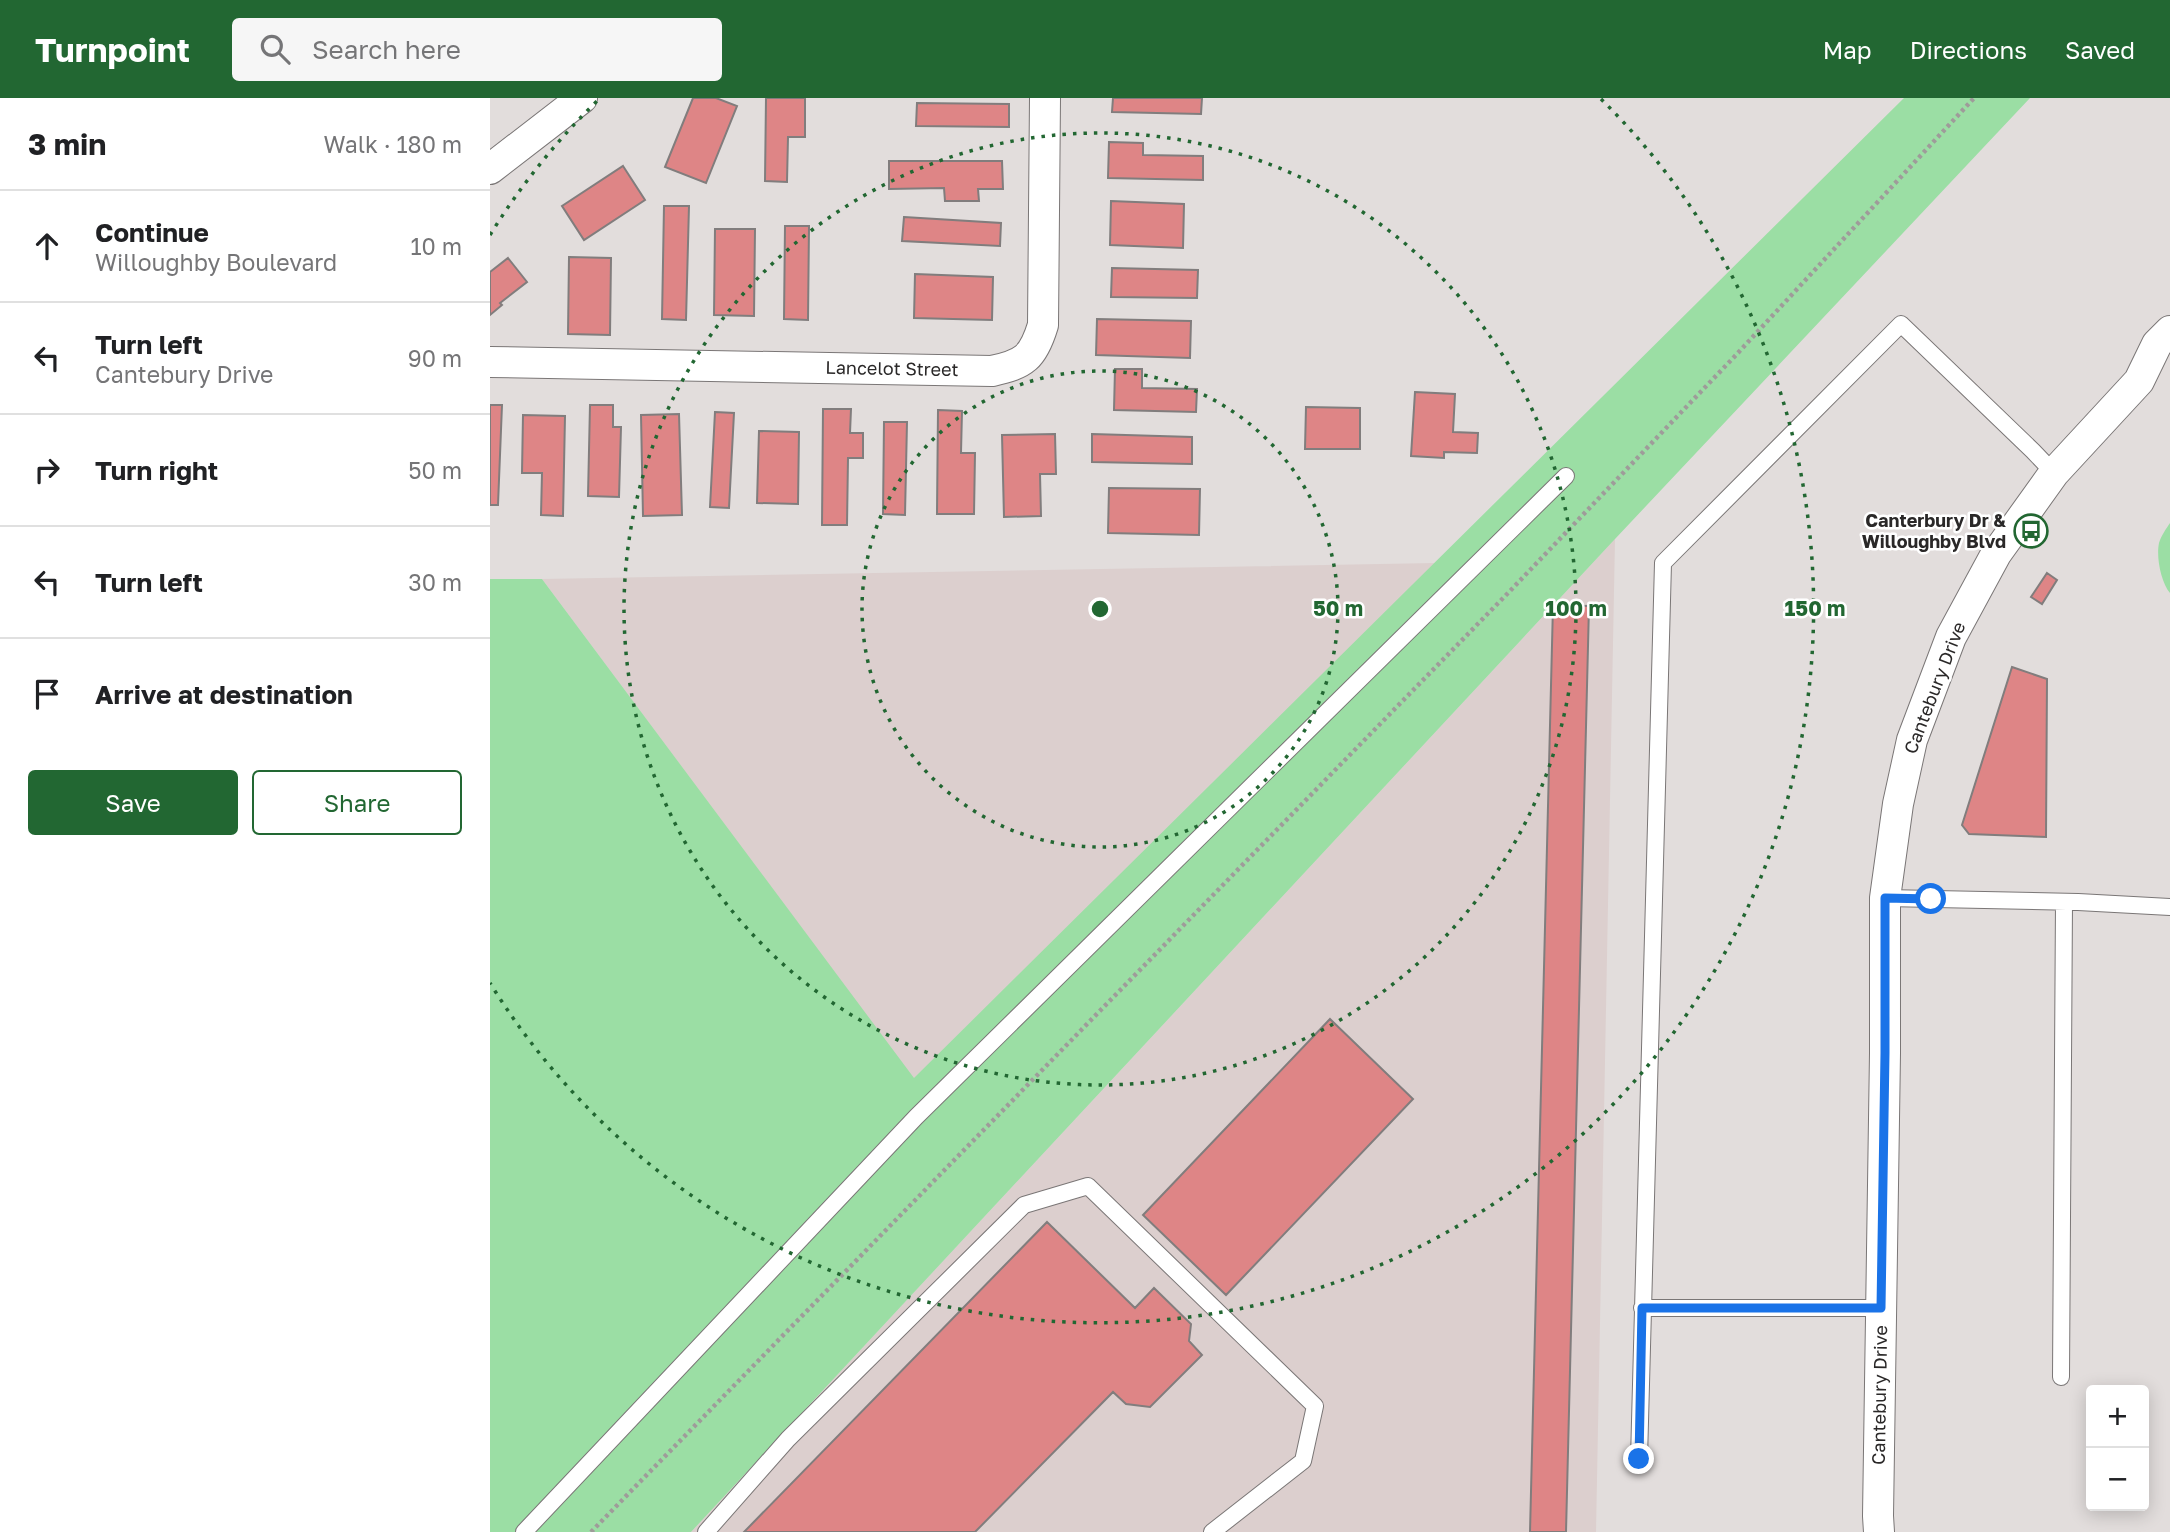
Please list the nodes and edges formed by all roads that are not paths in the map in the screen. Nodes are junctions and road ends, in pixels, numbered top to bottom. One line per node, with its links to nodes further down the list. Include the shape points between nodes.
1 (582, 98): 3 (street)
2 (1045, 98): 5 (street, Lancelot Street, via 1043,325 1037,346 1018,365 992,371)
3 (490, 169)
4 (2170, 331): 7 (street, Cantebury Drive, via 2157,344)
5 (490, 362)
6 (2170, 367): 7 (street, Cantebury Drive)
7 (2139, 381): 8 (street, Cantebury Drive)
8 (2054, 473): 10 (street, Cantebury Drive, via 1996,554 1951,637 1912,740); 13 (lane, via 1901,324 1663,563)
9 (1566, 476): 18 (lane, via 916,1117)
10 (1885, 898): 11 (lane); 14 (street, Cantebury Drive)
11 (2064, 902): 12 (lane); 15 (lane)
12 (2170, 907)
13 (1642, 1308): 14 (lane); 16 (lane)
14 (1881, 1308): 17 (street, Cantebury Drive)
15 (2061, 1377)
16 (1639, 1459)
17 (1877, 1527)
18 (524, 1532)
19 (706, 1532): 20 (lane, via 788,1439 1024,1205 1088,1186 1315,1406 1303,1461)
20 (1212, 1532)

